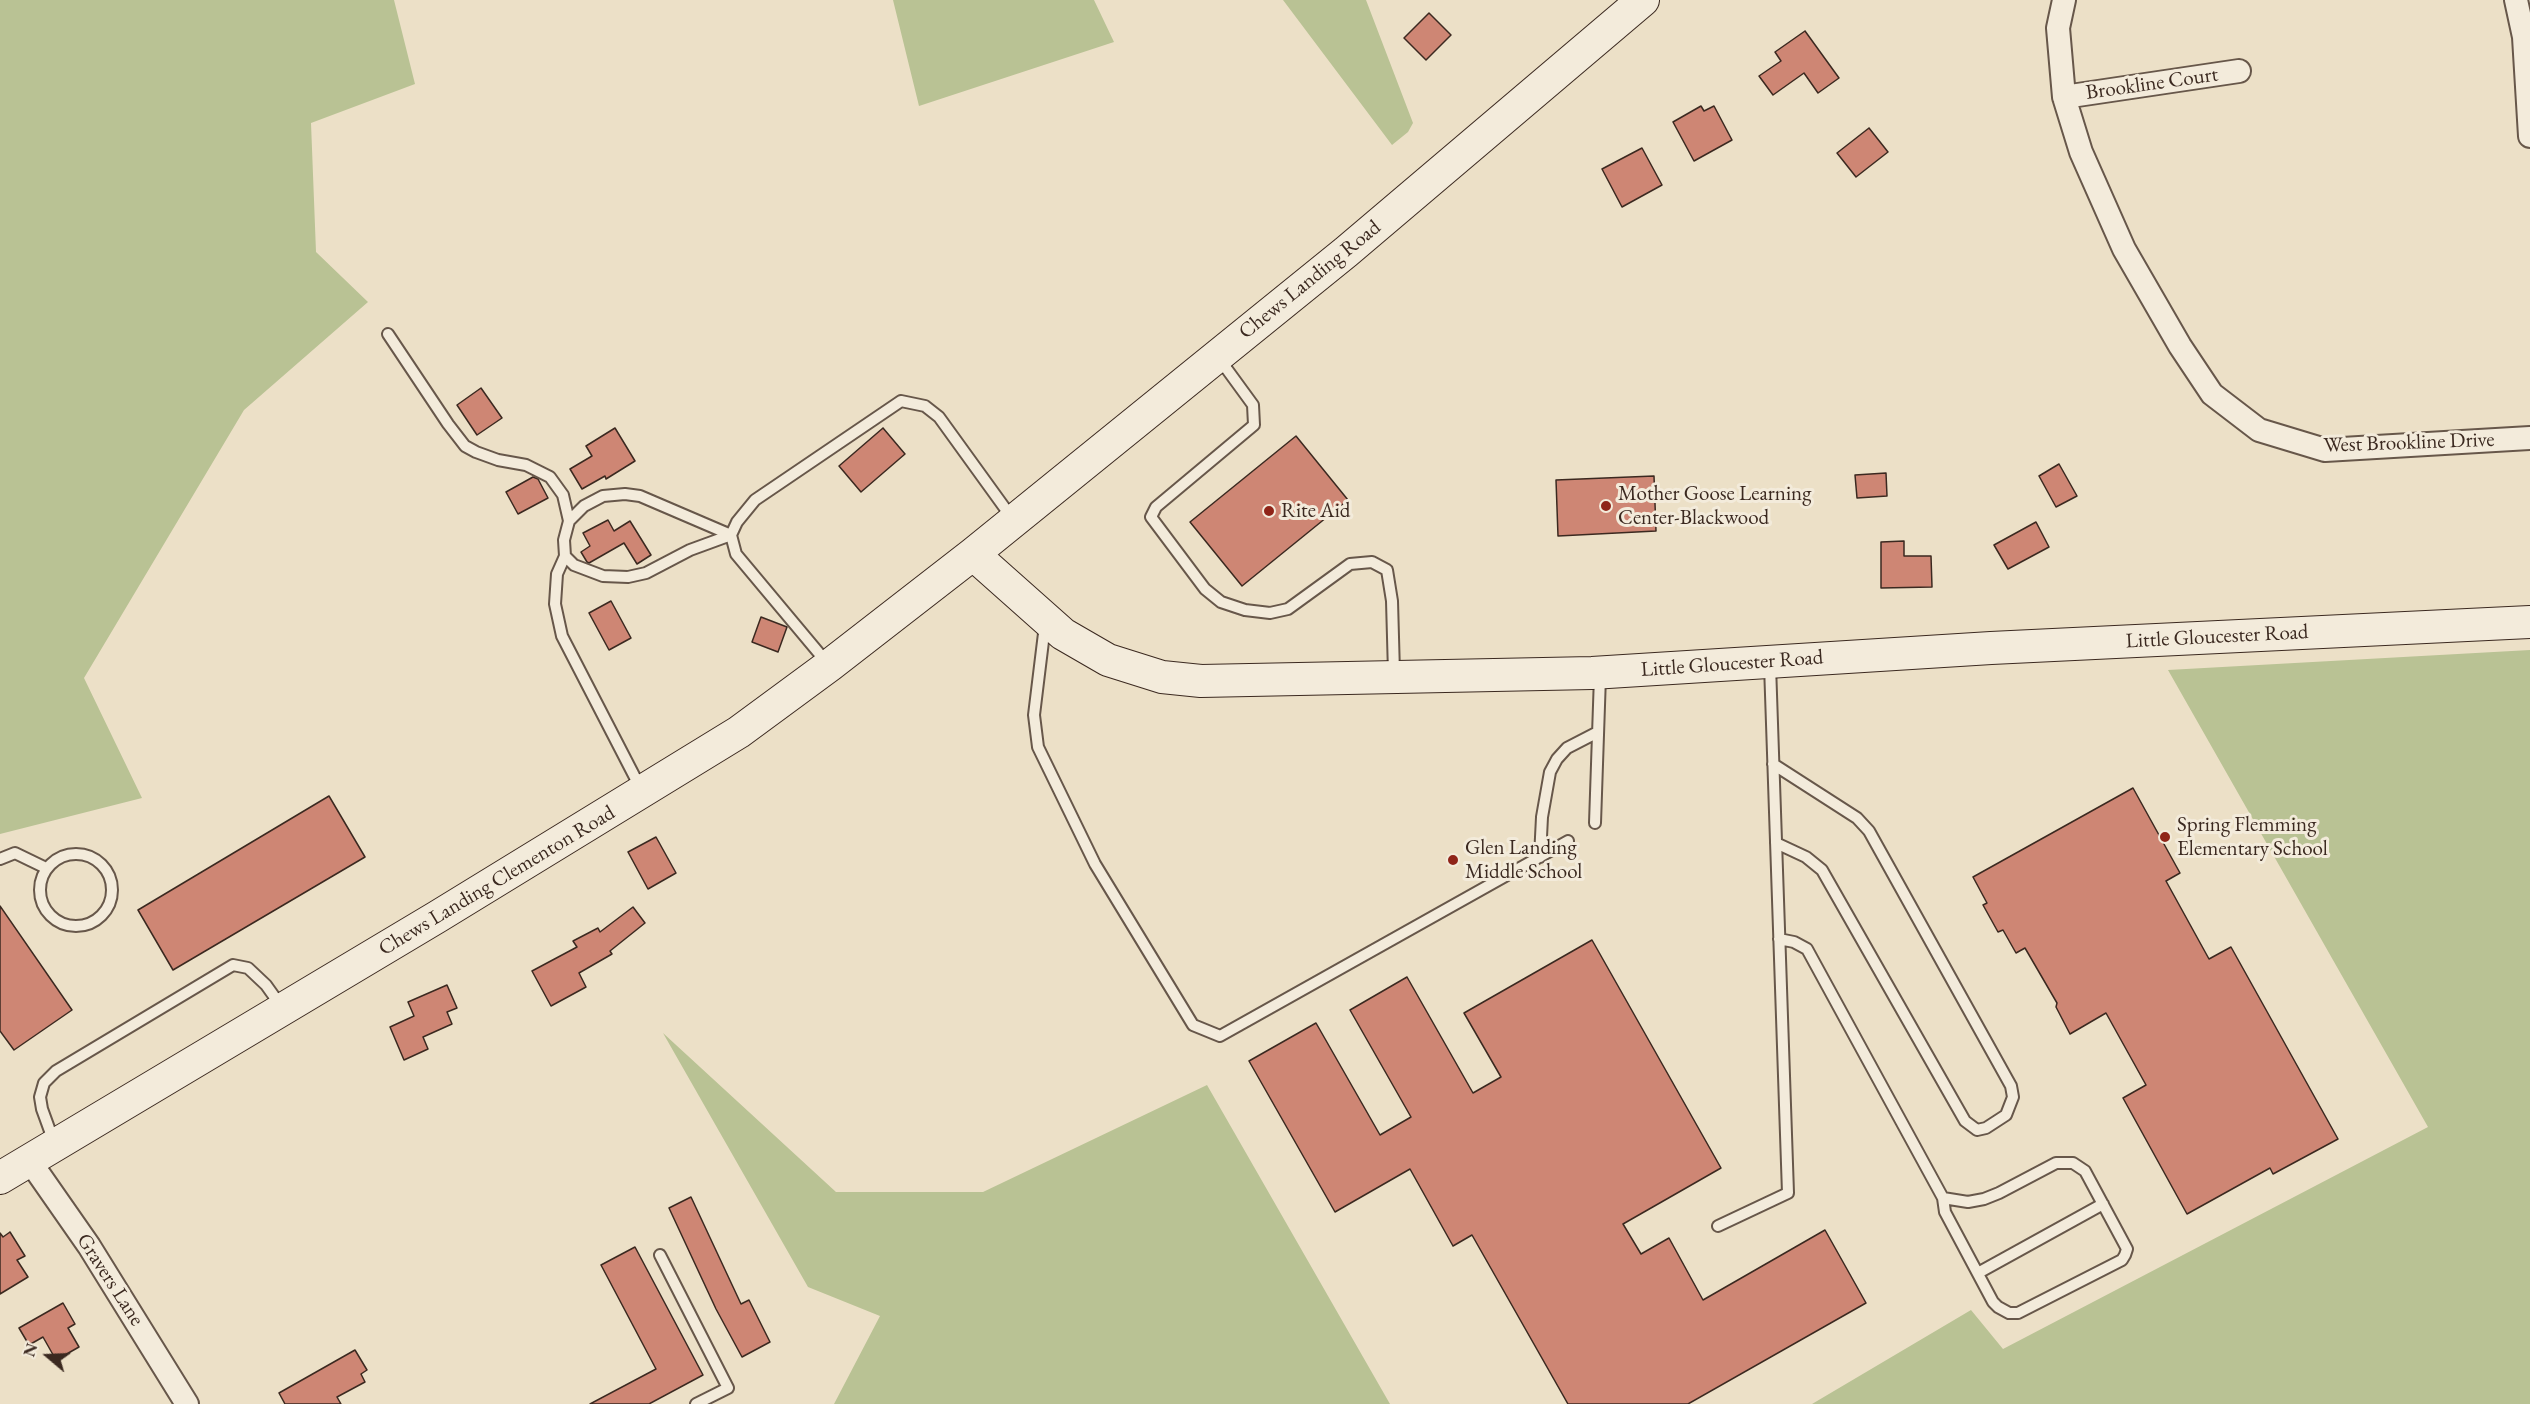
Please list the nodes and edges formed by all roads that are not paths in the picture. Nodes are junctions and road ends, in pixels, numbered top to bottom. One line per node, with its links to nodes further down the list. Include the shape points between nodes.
1 (1643, 0): 8 (main road, Chews Landing Road)
2 (2064, 0): 5 (street, West Brookline Drive, via 2058,28)
3 (2516, 0): 6 (street, via 2524,37)
4 (2239, 71): 5 (street, Brookline Court)
5 (2064, 97): 9 (street, West Brookline Drive, via 2081,152 2124,249 2164,318 2212,394 2259,430 2325,450)
6 (2530, 136)
7 (388, 334): 10 (lane, via 465,446 498,460 526,465 549,477 563,495)
8 (1217, 356): 11 (main road, Chews Landing Road); 20 (lane, via 1253,405 1254,425 1156,507 1151,517 1206,589 1221,602 1245,610 1270,613 1288,609 1350,564 1372,561 1387,570)
9 (2530, 438)
10 (569, 521): 12 (lane, via 584,506 603,496 625,494 640,496); 14 (lane)
11 (1014, 521): 12 (lane, via 939,417 925,406 901,401 755,500); 13 (main road, Chews Landing Road)
12 (731, 535): 14 (lane, via 690,550 646,573 628,577 589,572 574,566); 18 (lane, via 736,554)
13 (973, 554): 15 (main road, Little Gloucester Road); 18 (main road, Chews Landing Clementon Road)
14 (565, 556): 23 (lane, via 557,574 555,604 562,636)
15 (1046, 619): 20 (main road, Little Gloucester Road, via 1063,634 1108,660 1162,677 1200,681); 27 (lane, via 1034,715 1038,747 1095,864 1193,1025 1220,1036)
16 (2530, 622): 17 (main road, Little Gloucester Road)
17 (1770, 662): 19 (main road, Little Gloucester Road); 22 (lane)
18 (830, 665): 23 (main road, Chews Landing Clementon Road, via 739,732)
19 (1600, 672): 20 (main road, Little Gloucester Road); 21 (lane)
20 (1394, 676)
21 (1598, 732): 24 (lane); 27 (lane, via 1567,748 1550,772)
22 (1773, 764): 26 (lane); 26 (lane, via 1857,818 1869,831 2011,1086 2013,1097 2006,1115 1977,1130 1965,1121 1822,870 1806,857)
23 (643, 793): 31 (main road, Chews Landing Clementon Road)
24 (1595, 823)
25 (1568, 841): 27 (lane)
26 (1776, 843): 30 (lane)
27 (1540, 856)
28 (0, 859): 29 (lane, via 15,853)
29 (46, 868): 29 (lane, via 40,879 41,904 57,922 75,926 93,923 102,916 112,894 107,872 99,862 90,856 66,855)
30 (1779, 939): 34 (lane, via 1807,949); 36 (lane, via 1788,1193)
31 (282, 1008): 32 (main road, Chews Landing Clementon Road); 32 (lane, via 248,968 233,965 56,1071 44,1083 40,1097)
32 (42, 1152): 33 (main road, Chews Landing Clementon Road); 39 (street, Gravers Lane, via 88,1246)
33 (0, 1178)
34 (1943, 1198): 35 (lane, via 1968,1202 1984,1199 2056,1163 2066,1162 2085,1170); 38 (lane, via 1945,1212)
35 (2103, 1204): 38 (lane); 38 (lane, via 2127,1250 2122,1260 2018,1313 2009,1313 1993,1302)
36 (1719, 1226)
37 (660, 1255): 40 (lane, via 728,1388)
38 (1978, 1273)
39 (187, 1404)
40 (696, 1404)

